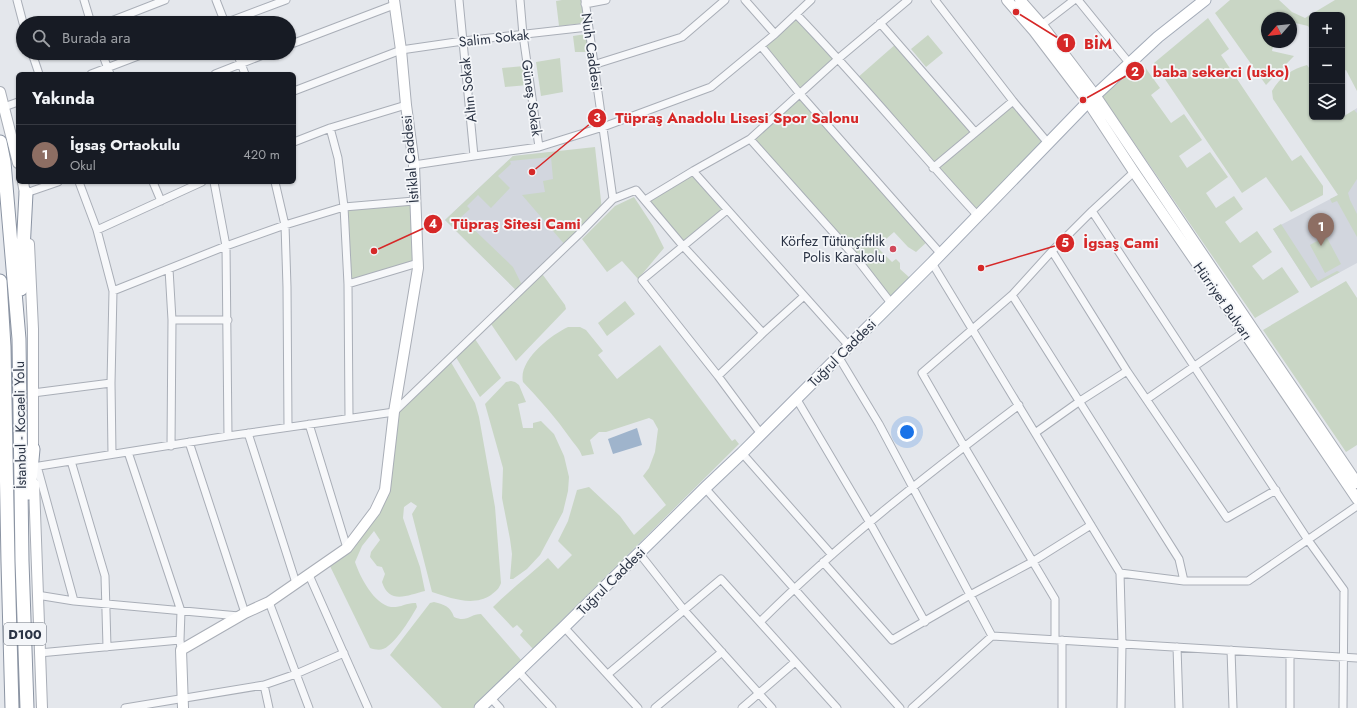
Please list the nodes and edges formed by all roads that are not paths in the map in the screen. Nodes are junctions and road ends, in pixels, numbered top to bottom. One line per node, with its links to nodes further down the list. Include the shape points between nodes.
1 (17, 0): 24 (street)
2 (84, 0): 25 (street)
3 (165, 0): 22 (street)
4 (216, 0): 27 (street)
5 (286, 0): 28 (street)
6 (459, 0): 34 (street, Altın Sokak)
7 (520, 0): 33 (street, Güneş Sokak)
8 (606, 0): 21 (street)
9 (725, 0): 47 (street, via 682,37)
10 (745, 0): 32 (street)
11 (811, 0): 23 (street)
12 (908, 0): 29 (street)
13 (935, 0): 56 (street)
14 (1007, 0): 31 (main road)
15 (1020, 0): 31 (main road)
16 (1074, 0): 31 (street)
17 (1078, 0): 46 (street)
18 (1196, 0): 38 (street, via 1148,41)
19 (1205, 0): 38 (main road, Tuğrul Caddesi)
20 (394, 2): 35 (street); 37 (main road, İstiklal Caddesi)
21 (585, 2): 30 (street, Nuh Caddesi)
22 (149, 3): 26 (street)
23 (796, 14): 32 (street); 39 (street)
24 (21, 16)
25 (89, 16)
26 (121, 16)
27 (222, 16)
28 (244, 16)
29 (880, 23): 39 (street); 62 (street)
30 (588, 27): 33 (street, Salim Sokak); 47 (street, Nuh Caddesi)
31 (1038, 28): 55 (main road)
32 (774, 34): 36 (street)
33 (523, 35): 34 (street, Salim Sokak); 67 (street, Güneş Sokak)
34 (463, 41): 37 (street, Salim Sokak); 69 (street, Altın Sokak)
35 (296, 42)
36 (760, 46): 54 (street); 60 (street, via 711,87)
37 (401, 50): 52 (street, Salim Sokak); 58 (main road, İstiklal Caddesi)
38 (1144, 50): 46 (main road, Tuğrul Caddesi)
39 (839, 58): 54 (street); 71 (street)
40 (35, 60): 49 (street)
41 (105, 60): 48 (street)
42 (132, 60): 48 (street)
43 (240, 60): 45 (street)
44 (251, 60): 45 (street)
45 (241, 64): 50 (street); 51 (street)
46 (1130, 64): 55 (main road, Tuğrul Caddesi)
47 (593, 65): 60 (street, Nuh Caddesi)
48 (109, 71)
49 (39, 72)
50 (220, 72)
51 (244, 72)
52 (296, 90)
53 (0, 92): 59 (main road)
54 (800, 94): 63 (street); 94 (street)
55 (1092, 99): 66 (main road, Tuğrul Caddesi); 73 (main road, Hürriyet Bulvarı); 107 (main road, Hürriyet Bulvarı)
56 (1013, 101): 62 (street); 66 (street)
57 (16, 103): 59 (street)
58 (406, 105): 61 (street); 70 (main road, İstiklal Caddesi)
59 (4, 107): 68 (main road)
60 (603, 127): 67 (street); 81 (street, Nuh Caddesi)
61 (330, 128): 64 (street); 85 (street, via 338,158)
62 (975, 132): 71 (street)
63 (750, 139): 72 (street); 103 (street, via 857,259)
64 (296, 141)
65 (0, 142): 109 (highway, İstanbul - Kocaeli Yolu / D100, via 4,162)
66 (1048, 143): 88 (main road, Tuğrul Caddesi)
67 (539, 147): 69 (street)
68 (16, 155)
69 (474, 156): 70 (street)
70 (414, 165): 84 (main road, İstiklal Caddesi)
71 (933, 168): 88 (street)
72 (694, 171): 82 (street); 86 (street)
73 (1134, 172): 87 (street); 107 (main road, Hürriyet Bulvarı)
74 (47, 184): 80 (street)
75 (80, 184): 90 (street)
76 (154, 184): 83 (street)
77 (198, 184): 83 (street)
78 (214, 184): 91 (street)
79 (275, 184): 89 (street)
80 (24, 188): 109 (highway); 116 (main road, via 33,329)
81 (613, 199): 82 (street, via 636,190); 121 (street)
82 (644, 200): 92 (street)
83 (161, 201): 90 (street)
84 (414, 202): 85 (street); 95 (main road, İstiklal Caddesi)
85 (344, 207): 89 (street); 99 (street)
86 (727, 210): 92 (street); 102 (street)
87 (1092, 211): 93 (street); 112 (street)
88 (978, 216): 94 (main road, Tuğrul Caddesi)
89 (284, 225): 91 (street); 124 (street)
90 (97, 230): 100 (street)
91 (226, 246): 97 (street); 105 (street)
92 (683, 246): 108 (street); 114 (street, via 642,280)
93 (1052, 252): 101 (street); 113 (street)
94 (941, 254): 96 (main road, Tuğrul Caddesi)
95 (418, 263): 99 (street); 121 (main road, İstiklal Caddesi)
96 (932, 263): 103 (main road, Tuğrul Caddesi); 106 (street)
97 (169, 269): 100 (street); 104 (street)
98 (0, 281): 191 (highway, D100, via 4,347)
99 (348, 284): 122 (street)
100 (113, 291): 115 (street)
101 (1012, 295): 106 (street); 119 (street)
102 (804, 296): 108 (street); 110 (street)
103 (891, 303): 110 (main road, Tuğrul Caddesi)
104 (172, 320): 105 (street); 130 (street)
105 (228, 320): 128 (street)
106 (973, 329): 120 (street); 131 (street, via 922,373)
107 (1248, 329): 112 (street); 138 (main road, Hürriyet Bulvarı); 142 (main road, Hürriyet Bulvarı)
108 (763, 333): 114 (street)
109 (19, 339): 150 (highway, İstanbul - Kocaeli Yolu / D100)
110 (849, 346): 111 (main road, Tuğrul Caddesi)
111 (838, 356): 117 (main road, Tuğrul Caddesi); 139 (street, via 879,424)
112 (1194, 367): 118 (street); 141 (street)
113 (1127, 371): 118 (street); 119 (street)
114 (718, 376): 127 (street)
115 (111, 383): 116 (street); 135 (street)
116 (33, 393): 132 (main road)
117 (796, 398): 127 (main road, Tuğrul Caddesi); 144 (street)
118 (1147, 399): 141 (street, via 1227,518)
119 (1080, 402): 126 (street); 155 (street, via 1179,559)
120 (1019, 405): 126 (street); 131 (street)
121 (394, 412): 122 (street); 147 (main road, İstiklal Caddesi, via 386,490 375,511)
122 (349, 418): 123 (street)
123 (309, 424): 124 (street); 147 (street)
124 (288, 427): 125 (street)
125 (248, 433): 128 (street); 156 (street)
126 (1035, 433): 145 (street)
127 (761, 434): 134 (main road, Tuğrul Caddesi)
128 (228, 436): 129 (street)
129 (189, 442): 130 (street); 165 (street)
130 (171, 446): 133 (street)
131 (964, 446): 139 (street); 152 (street)
132 (33, 449): 137 (main road); 150 (highway)
133 (128, 452): 135 (street); 164 (street)
134 (742, 453): 140 (main road, Tuğrul Caddesi); 149 (street)
135 (112, 454): 136 (street)
136 (71, 461): 137 (street); 162 (street, via 105,576)
137 (35, 466): 158 (main road); 160 (street)
138 (1357, 483)
139 (912, 487): 144 (street); 159 (street)
140 (705, 488): 148 (main road, Tuğrul Caddesi); 157 (street)
141 (1276, 490): 146 (street)
142 (1357, 499)
143 (1357, 506): 146 (street)
144 (870, 523): 149 (street); 167 (street)
145 (1091, 525): 152 (street); 153 (street)
146 (1308, 540): 155 (street, via 1248,581); 181 (street, via 1344,590)
147 (347, 548): 154 (main road, İstiklal Caddesi)
148 (639, 553): 163 (street); 168 (main road, Tuğrul Caddesi)
149 (832, 555): 151 (street)
150 (22, 561): 192 (highway, İstanbul - Kocaeli Yolu / D100)
151 (823, 562): 157 (street); 167 (street, via 892,640)
152 (1032, 562): 159 (street); 171 (street, via 1055,599)
153 (1120, 573): 155 (street); 172 (street)
154 (310, 575): 156 (main road, İstiklal Caddesi); 179 (street)
155 (1184, 582)
156 (296, 584): 161 (main road, İstiklal Caddesi)
157 (794, 588): 166 (street); 207 (street)
158 (37, 594): 160 (street); 178 (main road)
159 (970, 595): 167 (street); 169 (street)
160 (74, 601): 162 (street)
161 (268, 602): 165 (main road, İstiklal Caddesi); 185 (street)
162 (107, 604): 164 (street); 173 (street)
163 (684, 610): 166 (street, via 721,579); 177 (street); 186 (street)
164 (181, 611): 165 (street); 170 (street)
165 (242, 615): 175 (main road, İstiklal Caddesi)
166 (760, 622): 183 (street)
167 (925, 622)
168 (564, 627): 184 (main road, Tuğrul Caddesi); 186 (street)
169 (992, 636): 171 (street); 208 (street)
170 (180, 640): 173 (street); 175 (street)
171 (1059, 640): 172 (street); 209 (street)
172 (1122, 644): 174 (street); 210 (street)
173 (107, 647): 178 (street)
174 (1177, 647): 176 (street); 211 (street)
175 (181, 650): 189 (main road)
176 (1231, 650): 180 (street); 212 (street)
177 (722, 652): 188 (street); 203 (street)
178 (39, 653): 193 (main road)
179 (344, 653): 185 (street); 198 (street)
180 (1290, 654): 181 (street); 213 (street)
181 (1344, 657): 182 (street); 214 (street)
182 (1357, 658)
183 (795, 662): 188 (street); 206 (street)
184 (518, 671): 190 (main road, Tuğrul Caddesi); 201 (street)
185 (296, 674): 187 (street); 197 (street)
186 (608, 674): 202 (street)
187 (264, 685): 189 (street); 196 (street)
188 (758, 693): 204 (street); 205 (street)
189 (183, 697): 194 (street); 195 (main road)
190 (491, 698): 199 (main road, Tuğrul Caddesi); 200 (street)
191 (12, 708)
192 (27, 708)
193 (42, 708)
194 (125, 708)
195 (183, 708)
196 (270, 708)
197 (309, 708)
198 (368, 708)
199 (480, 708)
200 (500, 708)
201 (552, 708)
202 (638, 708)
203 (654, 708)
204 (742, 708)
205 (772, 708)
206 (837, 708)
207 (900, 708)
208 (912, 708)
209 (1062, 708)
210 (1121, 708)
211 (1179, 708)
212 (1233, 708)
213 (1290, 708)
214 (1343, 708)

